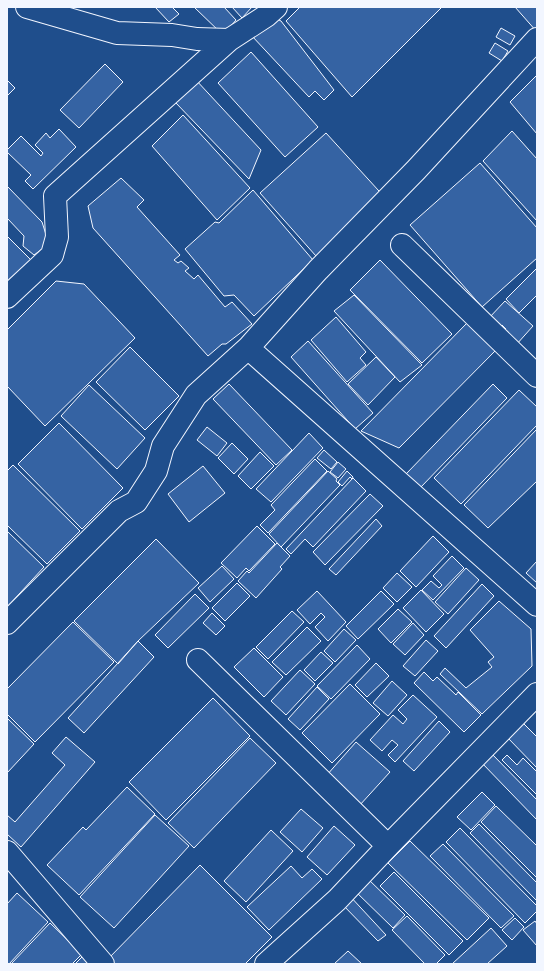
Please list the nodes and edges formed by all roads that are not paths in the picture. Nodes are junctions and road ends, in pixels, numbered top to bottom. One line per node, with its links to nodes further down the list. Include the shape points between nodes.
1 (27, 7): 4 (street, via 117,33)
2 (276, 7): 4 (street)
3 (537, 39): 7 (street, via 416,170 318,270)
4 (229, 40): 6 (street, via 55,196 57,237 52,255)
5 (402, 245): 8 (street)
6 (7, 297)
7 (248, 348): 9 (street); 10 (street, via 196,395 163,446 156,471 136,502 119,511)
8 (537, 376)
9 (537, 605)
10 (7, 623)
11 (198, 660): 13 (street)
12 (537, 694): 13 (street)
13 (388, 846): 16 (street, via 337,900)
14 (7, 852): 15 (street)
15 (103, 964)
16 (266, 964)

